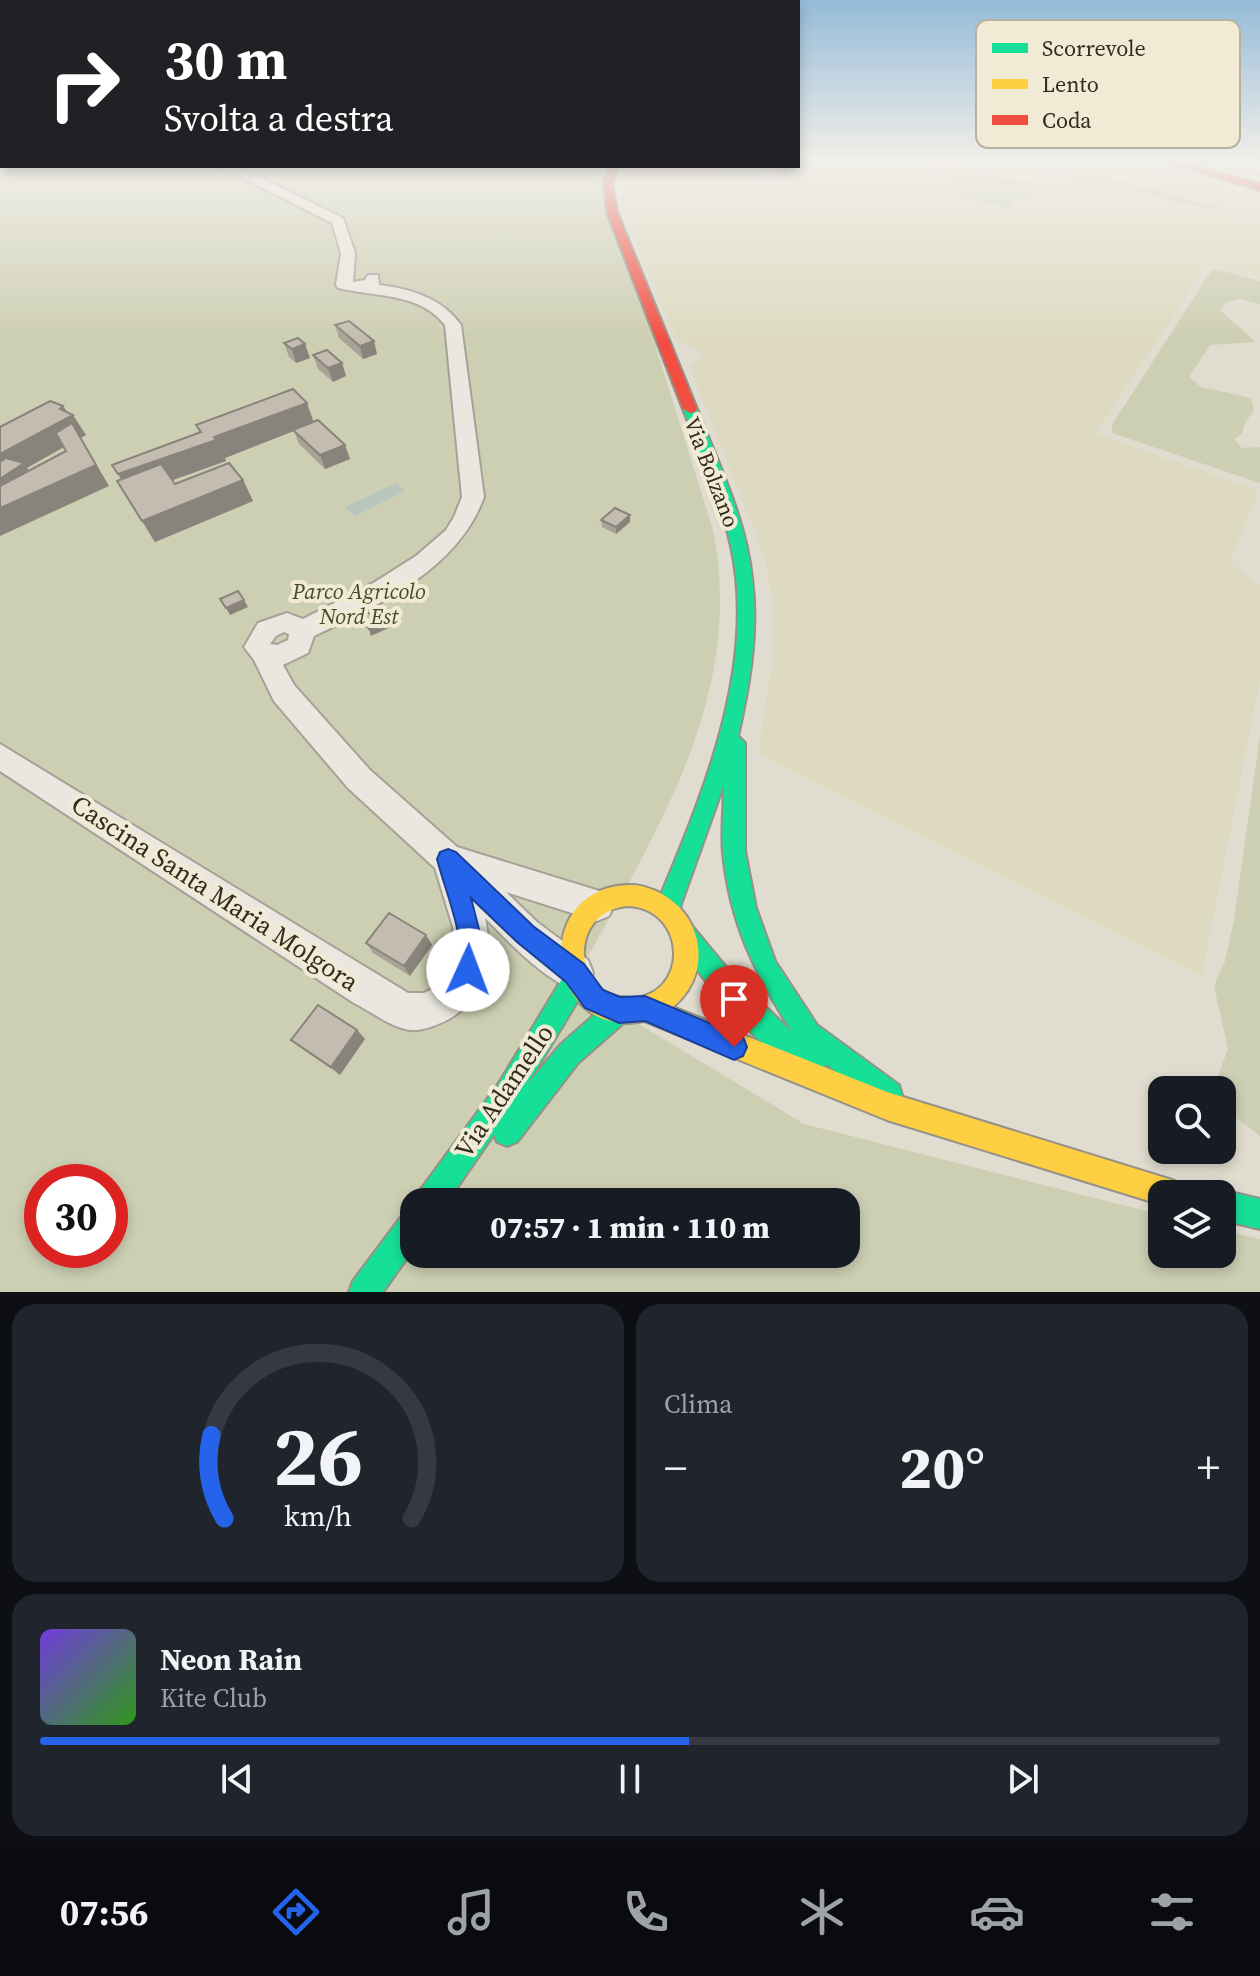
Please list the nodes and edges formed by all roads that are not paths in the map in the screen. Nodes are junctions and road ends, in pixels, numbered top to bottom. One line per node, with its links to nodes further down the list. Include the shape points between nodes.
1 (339, 222): 7 (street, via 345,234 346,286 372,283 432,305 453,325 473,497 464,521 431,558 303,630 293,650 265,655 284,693 359,779)
2 (616, 222): 3 (main road, Via Bolzano, via 737,536 746,607)
3 (735, 709): 5 (main road, Via Bolzano); 17 (main road, via 734,851 744,908 766,968 808,1034)
4 (0, 756): 7 (street, Cascina Santa Maria Molgora, via 367,990 411,1012 435,1008 449,998 468,970 469,927)
5 (710, 787): 6 (main road, Via Bolzano); 11 (main road, Via Bolzano)
6 (670, 854)
7 (448, 859): 10 (street); 13 (street)
8 (648, 880): 9 (main road)
9 (632, 895): 10 (main road); 11 (main road)
10 (597, 905): 13 (main road, via 574,934)
11 (670, 911): 12 (main road)
12 (684, 934): 14 (main road, via 686,959 677,984); 16 (main road, via 725,989 786,1048)
13 (576, 976): 15 (main road, via 594,999); 20 (main road, Via Adamello, via 508,1092)
14 (645, 1009): 15 (main road); 16 (main road)
15 (619, 1010): 18 (main road, Via Adamello, via 569,1054)
16 (887, 1106): 17 (main road)
17 (916, 1115): 19 (main road)
18 (494, 1149)
19 (1148, 1187)
20 (439, 1188)
21 (1236, 1208): 22 (main road)
22 (1260, 1214)
23 (400, 1242): 25 (main road)
24 (402, 1268): 26 (main road)
25 (364, 1292)
26 (383, 1292)

